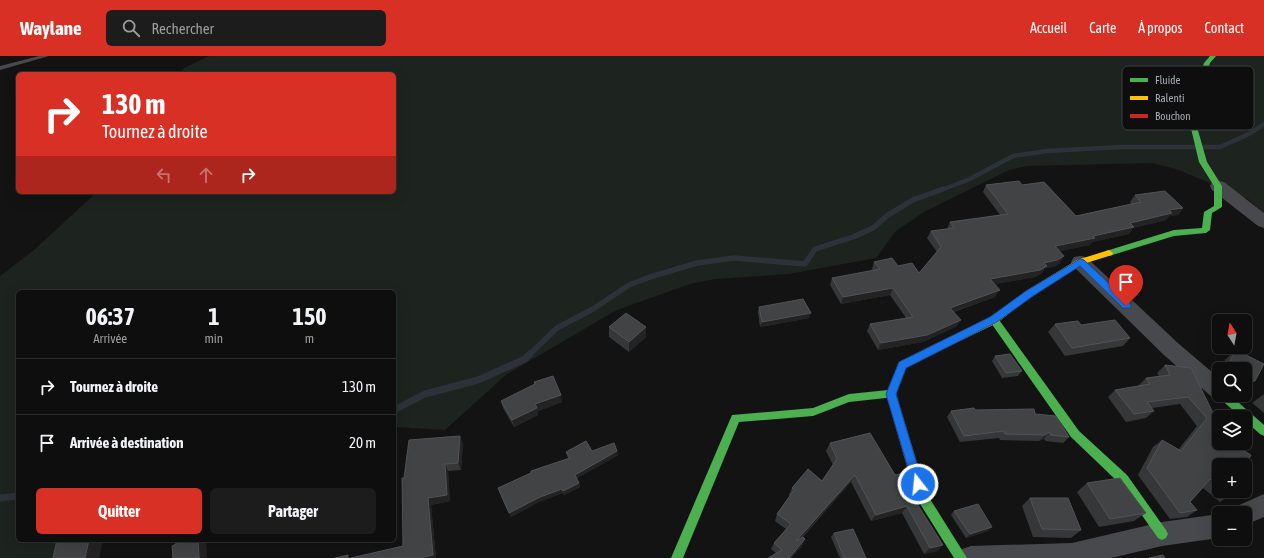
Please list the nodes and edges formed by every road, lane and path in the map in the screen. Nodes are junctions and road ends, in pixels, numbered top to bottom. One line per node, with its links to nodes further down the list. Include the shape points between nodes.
1 (46, 56): 4 (lane)
2 (1213, 56): 3 (street)
3 (1206, 66)
4 (0, 68)
5 (1195, 130): 6 (street, via 1203,162)
6 (1218, 186): 7 (street); 8 (street, via 1218,207 1208,212 1206,230 1174,233)
7 (1264, 222)
8 (1080, 262): 9 (street); 10 (street)
9 (994, 320): 11 (street, via 902,365); 17 (street, via 1075,434 1122,479)
10 (1212, 385)
11 (891, 394): 18 (street, via 849,398 813,412 736,418); 19 (street, via 922,499)
12 (1231, 402): 13 (street)
13 (1264, 431)
14 (1264, 505): 15 (street)
15 (1252, 511)
16 (1212, 527): 17 (street)
17 (1162, 534): 20 (street, via 1072,555)
18 (677, 558)
19 (961, 558)
20 (971, 558)

